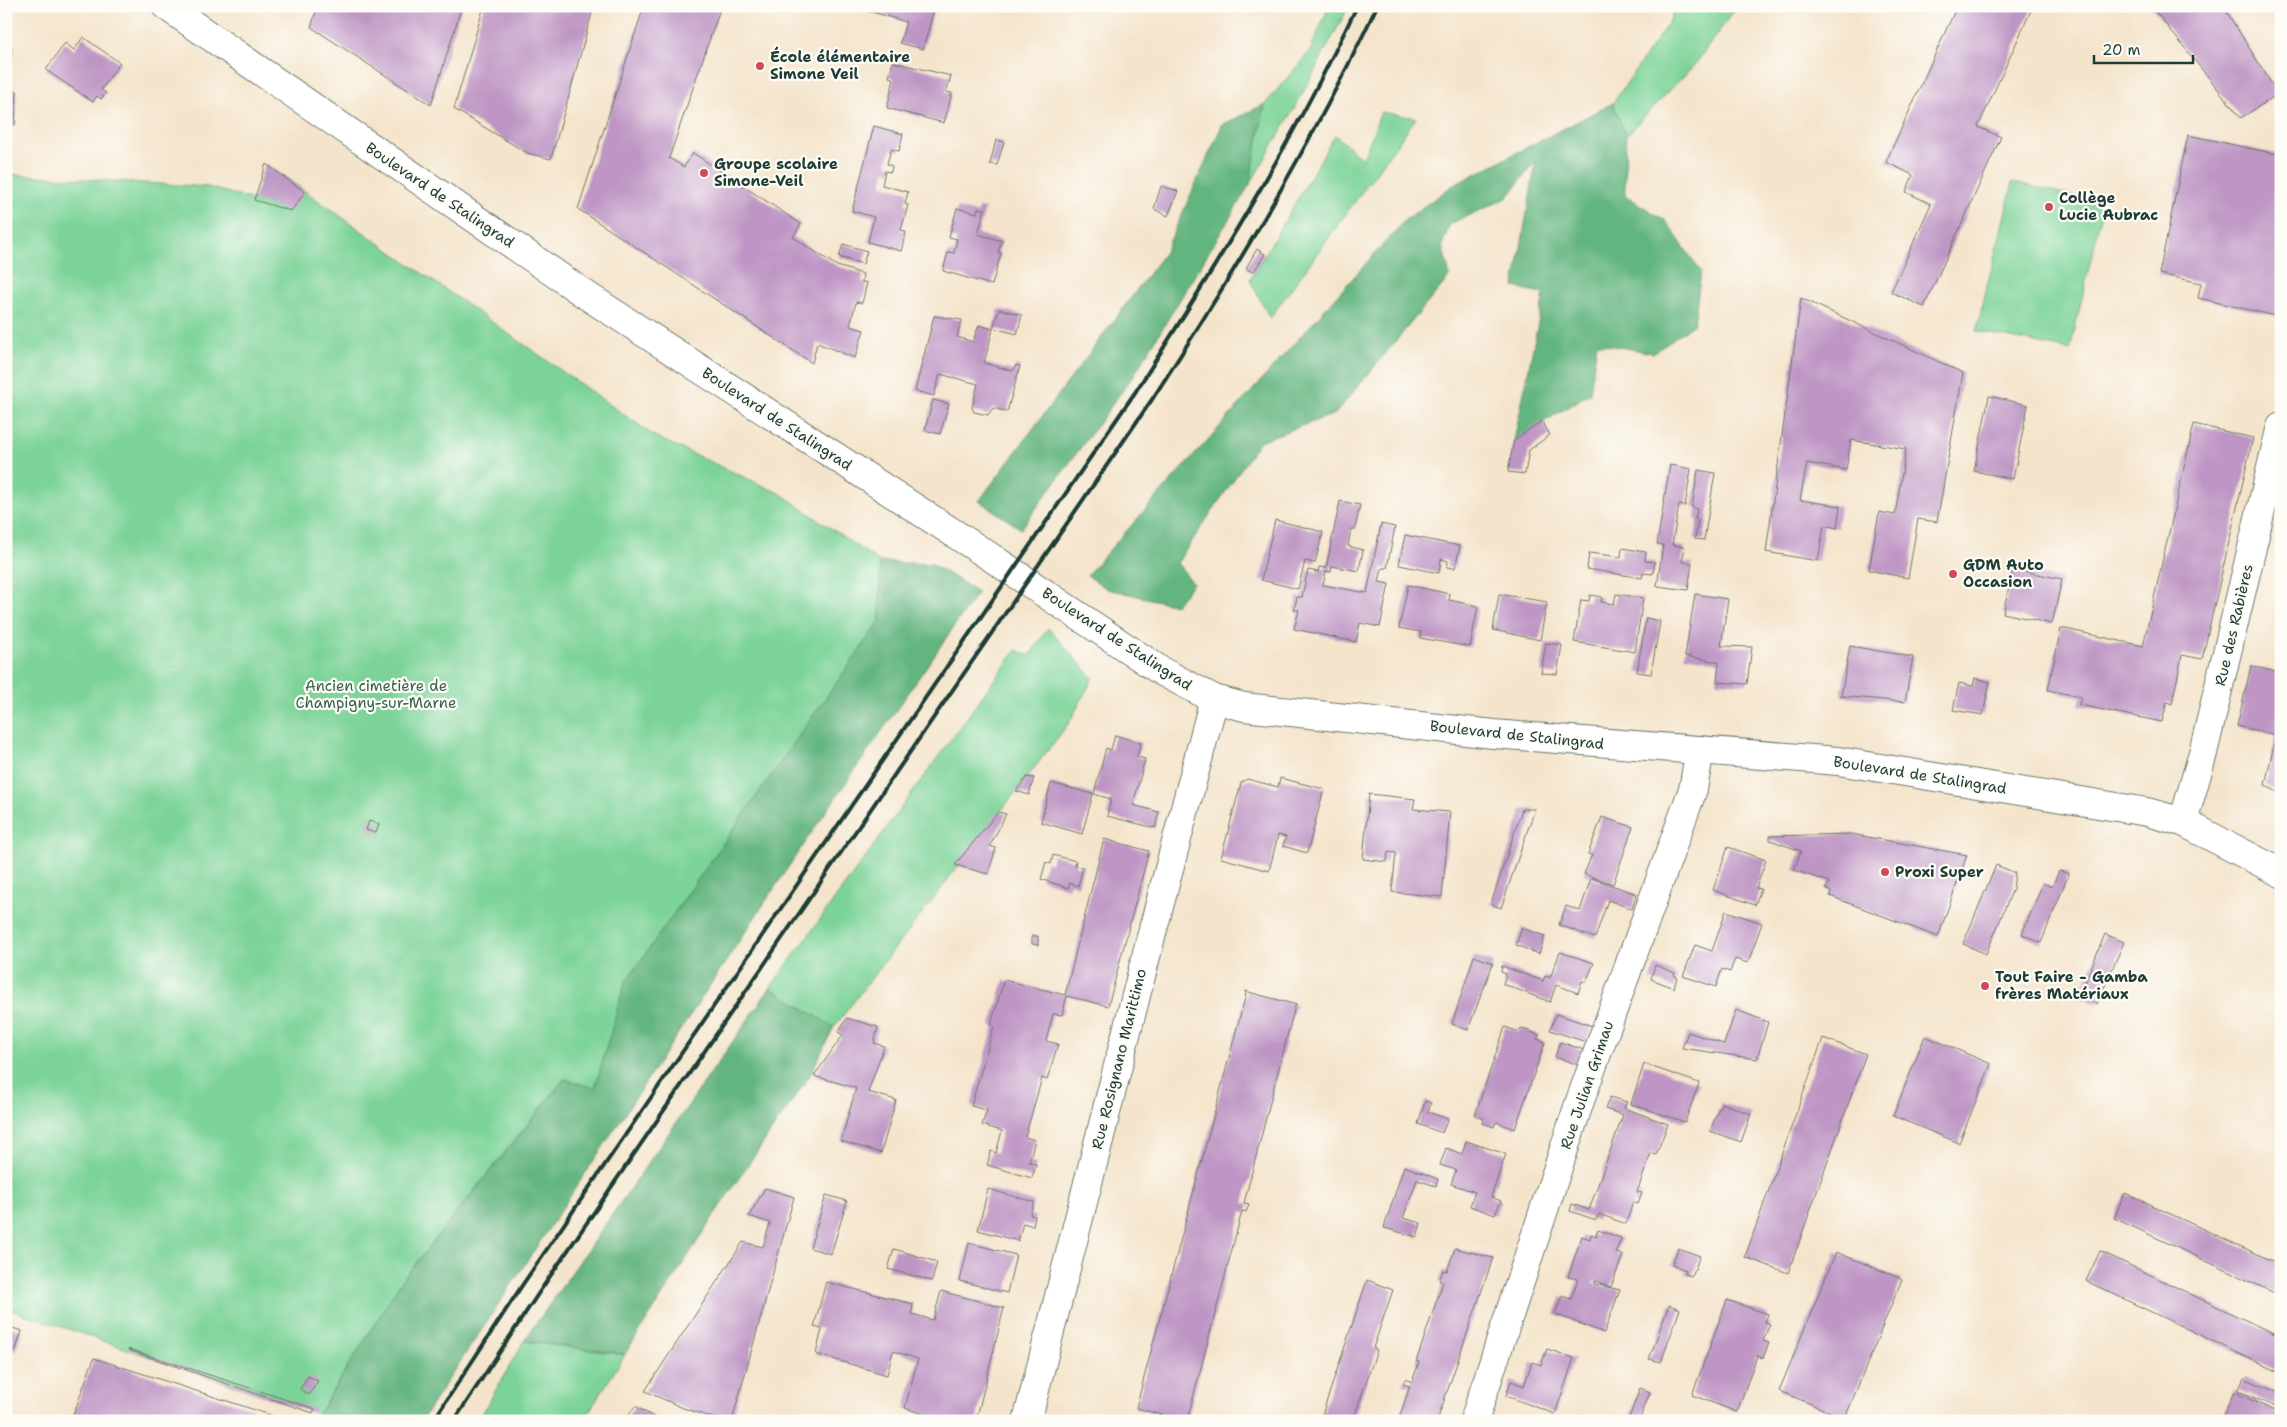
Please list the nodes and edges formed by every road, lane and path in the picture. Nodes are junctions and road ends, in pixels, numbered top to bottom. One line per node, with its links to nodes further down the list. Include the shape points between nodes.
1 (166, 6): 3 (main road, Boulevard de Stalingrad, via 588,297 1161,670)
2 (2281, 426): 5 (main road, Rue des Rabières, via 2203,753)
3 (1214, 699): 4 (main road, Boulevard de Stalingrad, via 1244,707 1494,734); 7 (main road, Rue Rosignano Marittimo)
4 (1700, 750): 5 (main road, Boulevard de Stalingrad, via 1838,761 2147,812); 8 (main road, Rue Julian Grimau, via 1693,789 1581,1098)
5 (2183, 822): 6 (main road, Boulevard de Stalingrad)
6 (2281, 873)
7 (1026, 1421)
8 (1474, 1421)

